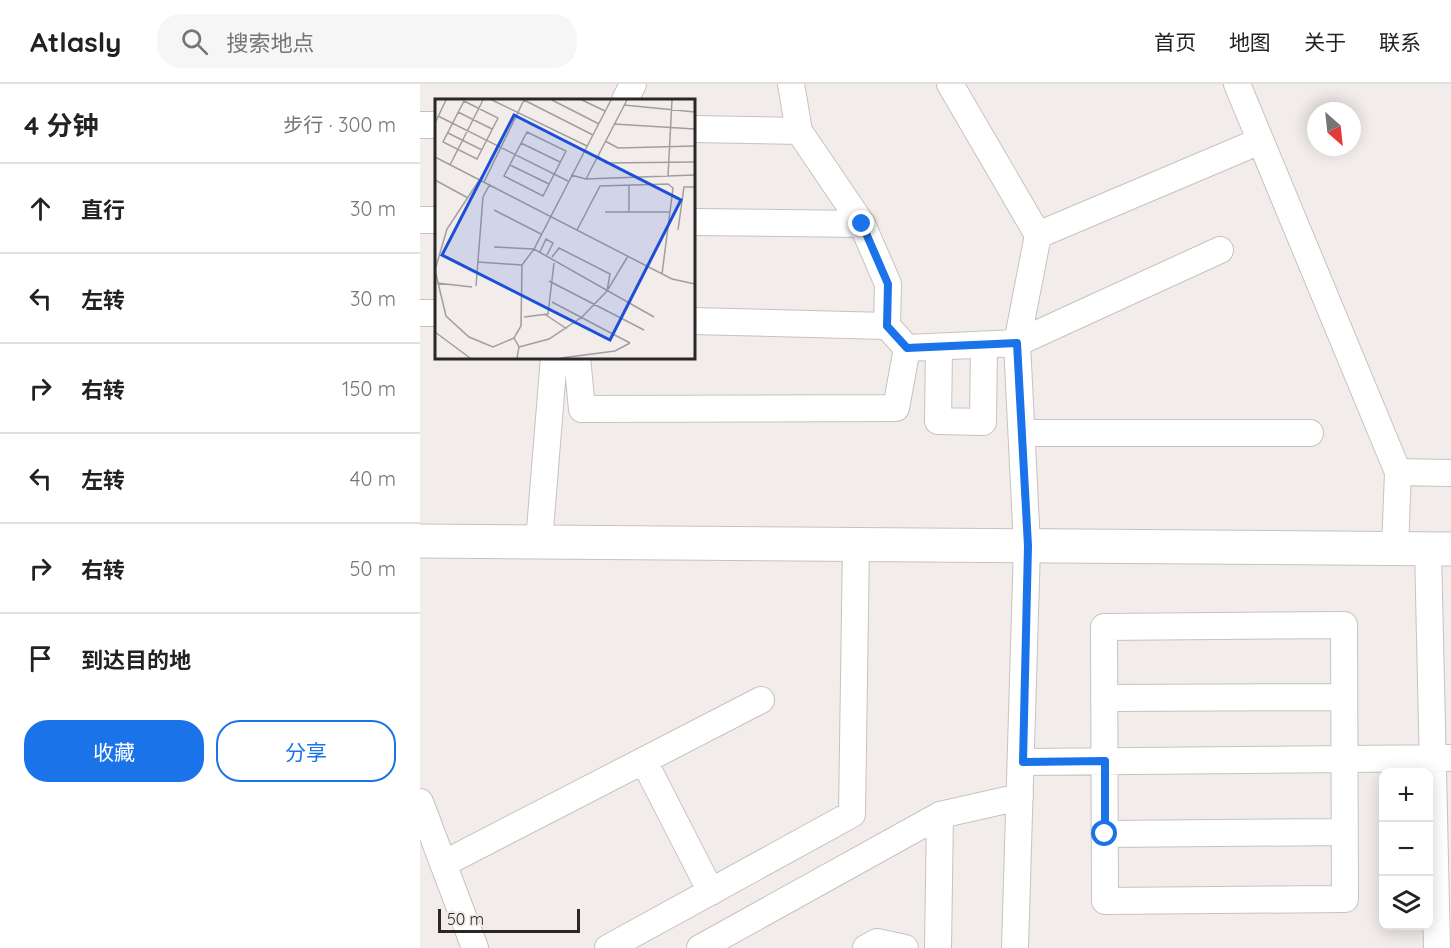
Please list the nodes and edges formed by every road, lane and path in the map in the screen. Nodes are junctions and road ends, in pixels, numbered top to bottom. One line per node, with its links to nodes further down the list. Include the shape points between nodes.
1 (633, 84): 5 (street)
2 (791, 84): 7 (street)
3 (950, 84): 11 (street)
4 (1237, 84): 8 (street)
5 (626, 99)
6 (694, 129): 7 (street)
7 (799, 131): 10 (street)
8 (1260, 141): 11 (street); 23 (street)
9 (694, 222): 10 (street)
10 (862, 224): 14 (street, via 888,284)
11 (1038, 235): 15 (street)
12 (1220, 250): 15 (street)
13 (694, 321): 14 (street)
14 (887, 326): 18 (street)
15 (1017, 343): 16 (street); 21 (street)
16 (984, 345): 17 (street); 17 (street, via 983,422 938,421)
17 (939, 346): 18 (street)
18 (907, 348): 20 (street, via 896,408 582,409)
19 (554, 358): 26 (street)
20 (577, 358)
21 (1022, 433): 22 (street); 28 (street)
22 (1310, 433)
23 (1398, 472): 24 (street); 29 (street)
24 (1451, 473)
25 (420, 541): 26 (main road)
26 (539, 542): 27 (main road)
27 (856, 544): 28 (main road); 45 (street, via 852,814)
28 (1028, 546): 29 (main road); 38 (street)
29 (1395, 549): 30 (main road)
30 (1440, 549): 34 (street)
31 (1344, 697): 32 (street); 32 (street, via 1344,625 1104,627); 35 (street)
32 (1104, 698): 37 (street)
33 (761, 700): 36 (street)
34 (1442, 758): 35 (street); 53 (street)
35 (1344, 759): 37 (street); 42 (street)
36 (644, 760): 44 (street); 45 (street)
37 (1105, 761): 38 (street); 43 (street)
38 (1023, 762): 39 (street)
39 (1020, 796): 41 (street); 52 (street)
40 (420, 802): 44 (street)
41 (940, 815): 48 (street); 51 (street)
42 (1345, 832): 43 (street); 43 (street, via 1345,899 1153,901 1105,901)
43 (1105, 834)
44 (443, 864): 46 (street)
45 (711, 892): 47 (street)
46 (474, 948)
47 (608, 948)
48 (700, 948)
49 (866, 948): 50 (street, via 877,942)
50 (905, 948)
51 (939, 948)
52 (1015, 948)
53 (1437, 948)

